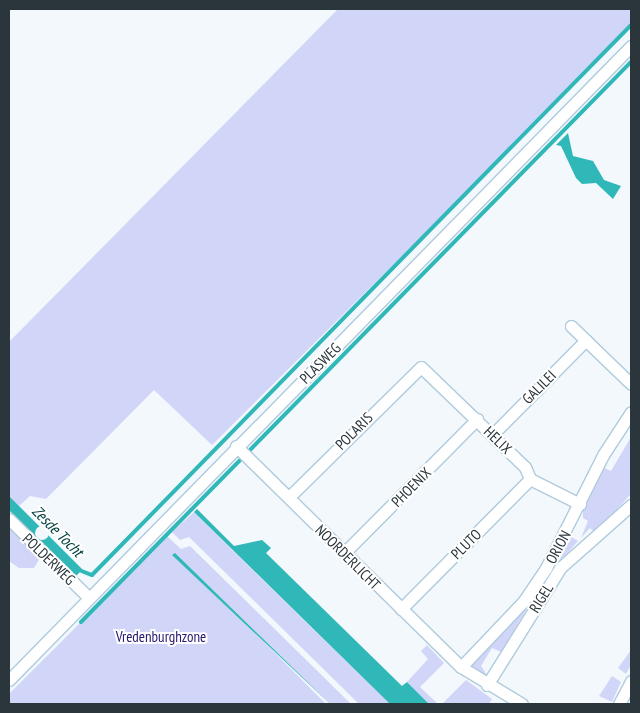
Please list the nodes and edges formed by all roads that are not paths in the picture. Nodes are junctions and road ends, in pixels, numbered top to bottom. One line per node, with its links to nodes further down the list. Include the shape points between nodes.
1 (631, 46): 9 (street, PLASWEG)
2 (571, 326): 3 (street)
3 (586, 340): 5 (street); 8 (street, GALILEI)
4 (421, 367): 7 (street, HELIX); 11 (street, POLARIS)
5 (631, 384)
6 (631, 412): 12 (street, ORION)
7 (477, 419): 8 (street, HELIX); 15 (street, PHOENIX)
8 (493, 434): 10 (street, HELIX, via 525,467)
9 (236, 446): 11 (street, NOORDERLICHT); 16 (street, PLASWEG)
10 (530, 479): 12 (street); 17 (street, PLUTO)
11 (289, 497): 15 (street, NOORDERLICHT)
12 (580, 504): 18 (street, ORION, via 523,602)
13 (631, 505): 21 (street, RIGEL, via 560,568)
14 (9, 519): 16 (street, POLDERWEG)
15 (344, 554): 17 (street, NOORDERLICHT)
16 (89, 598): 19 (street, PLASWEG)
17 (401, 609): 18 (street, NOORDERLICHT)
18 (461, 667): 21 (street)
19 (9, 680)
20 (631, 681): 23 (street)
21 (487, 685): 22 (street)
22 (522, 704)
23 (619, 704)

